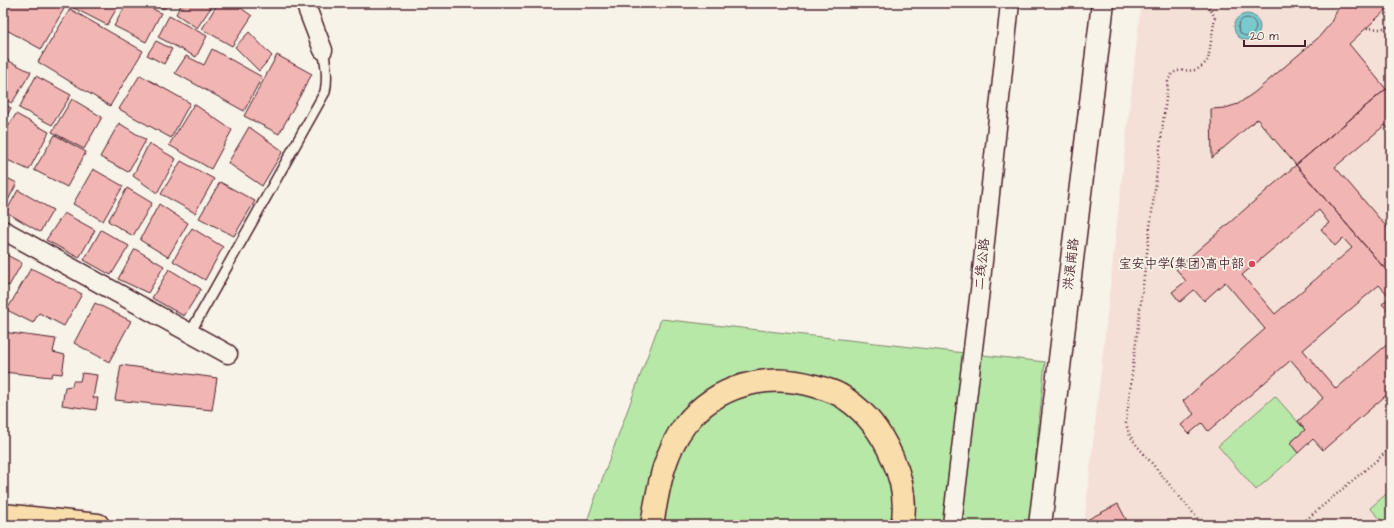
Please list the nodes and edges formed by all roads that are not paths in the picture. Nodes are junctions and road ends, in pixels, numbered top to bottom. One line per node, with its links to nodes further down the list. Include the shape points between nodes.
1 (306, 3): 4 (street)
2 (1010, 3): 12 (street, 二线公路)
3 (1103, 3): 13 (main road, 洪浪南路)
4 (322, 50): 6 (lane, via 327,71 325,92)
5 (3, 230): 6 (street)
6 (190, 333): 7 (street)
7 (228, 354)
8 (3, 515): 9 (highway)
9 (92, 525)
10 (652, 525): 11 (highway, via 663,470 684,426 717,396 744,384 787,380 838,394 854,405 872,423 896,465 904,502)
11 (902, 525)
12 (952, 525)
13 (1040, 525)

